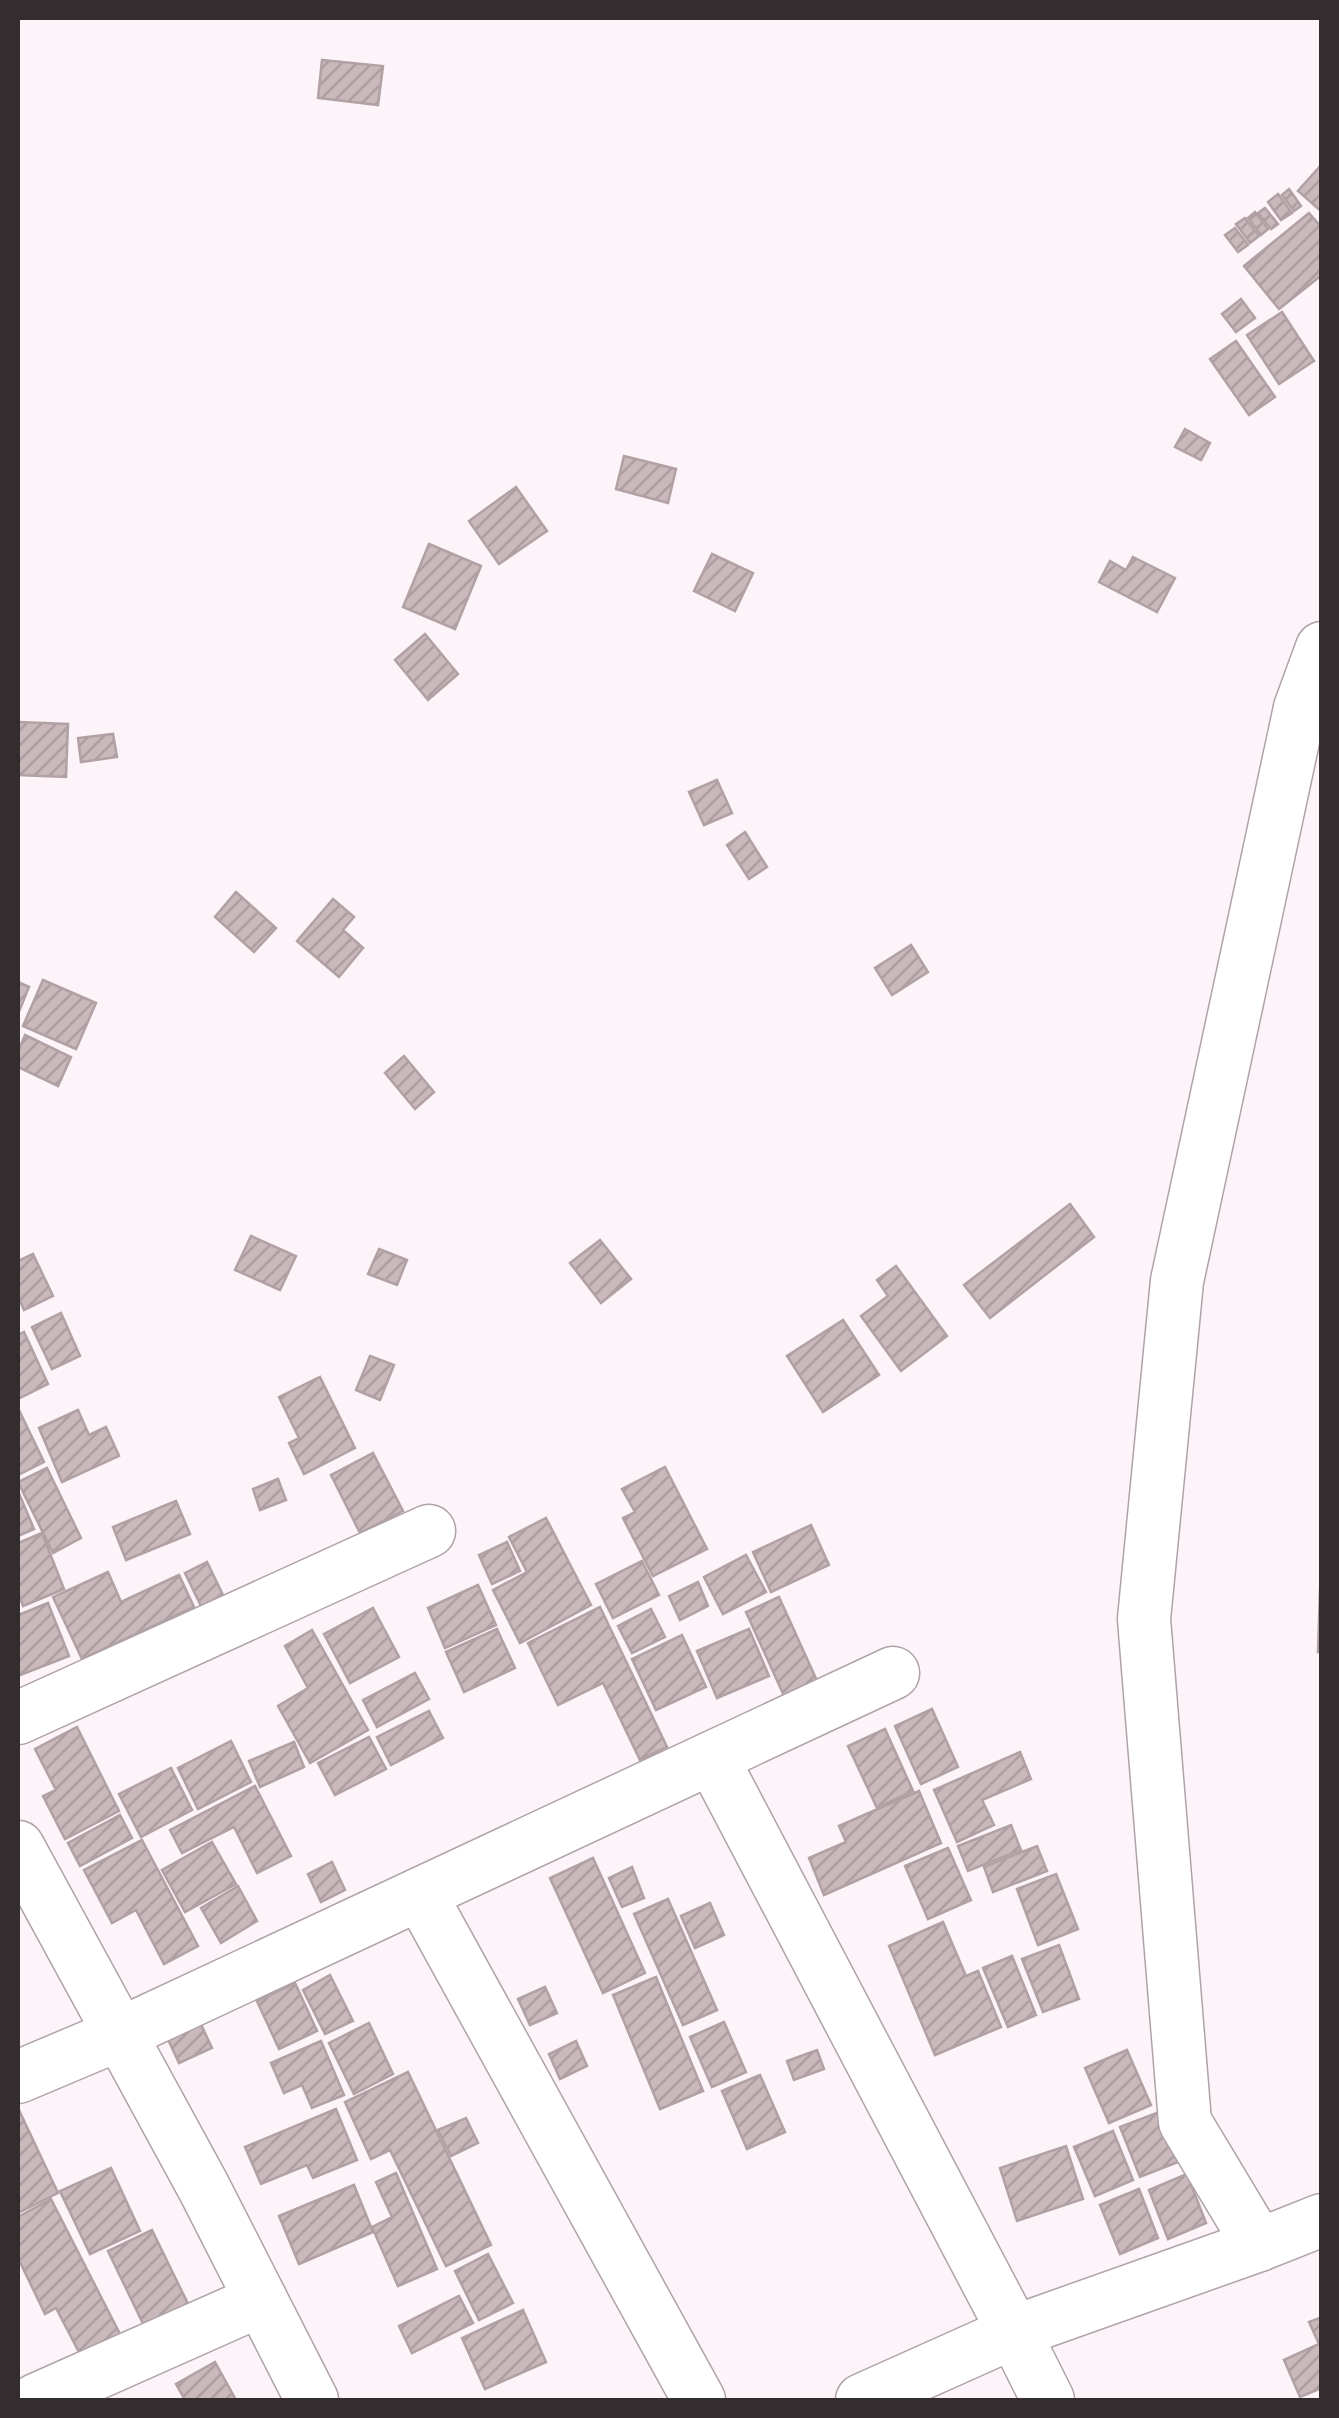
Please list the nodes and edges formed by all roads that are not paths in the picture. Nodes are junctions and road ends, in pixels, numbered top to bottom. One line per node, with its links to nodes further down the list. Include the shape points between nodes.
1 (1322, 648): 11 (street, via 1300,708 1177,1281 1144,1619 1186,2122)
2 (429, 1531): 4 (street)
3 (893, 1673): 5 (street)
4 (18, 1718)
5 (712, 1758): 7 (street); 13 (street)
6 (18, 1848): 8 (street)
7 (420, 1894): 8 (street); 16 (street)
8 (120, 2034): 9 (street); 12 (street)
9 (18, 2077)
10 (1322, 2220): 11 (street)
11 (1259, 2245): 13 (street)
12 (262, 2300): 14 (street); 15 (street)
13 (1014, 2332): 17 (street); 18 (street)
14 (36, 2400)
15 (312, 2400)
16 (699, 2400)
17 (862, 2400)
18 (1048, 2400)

